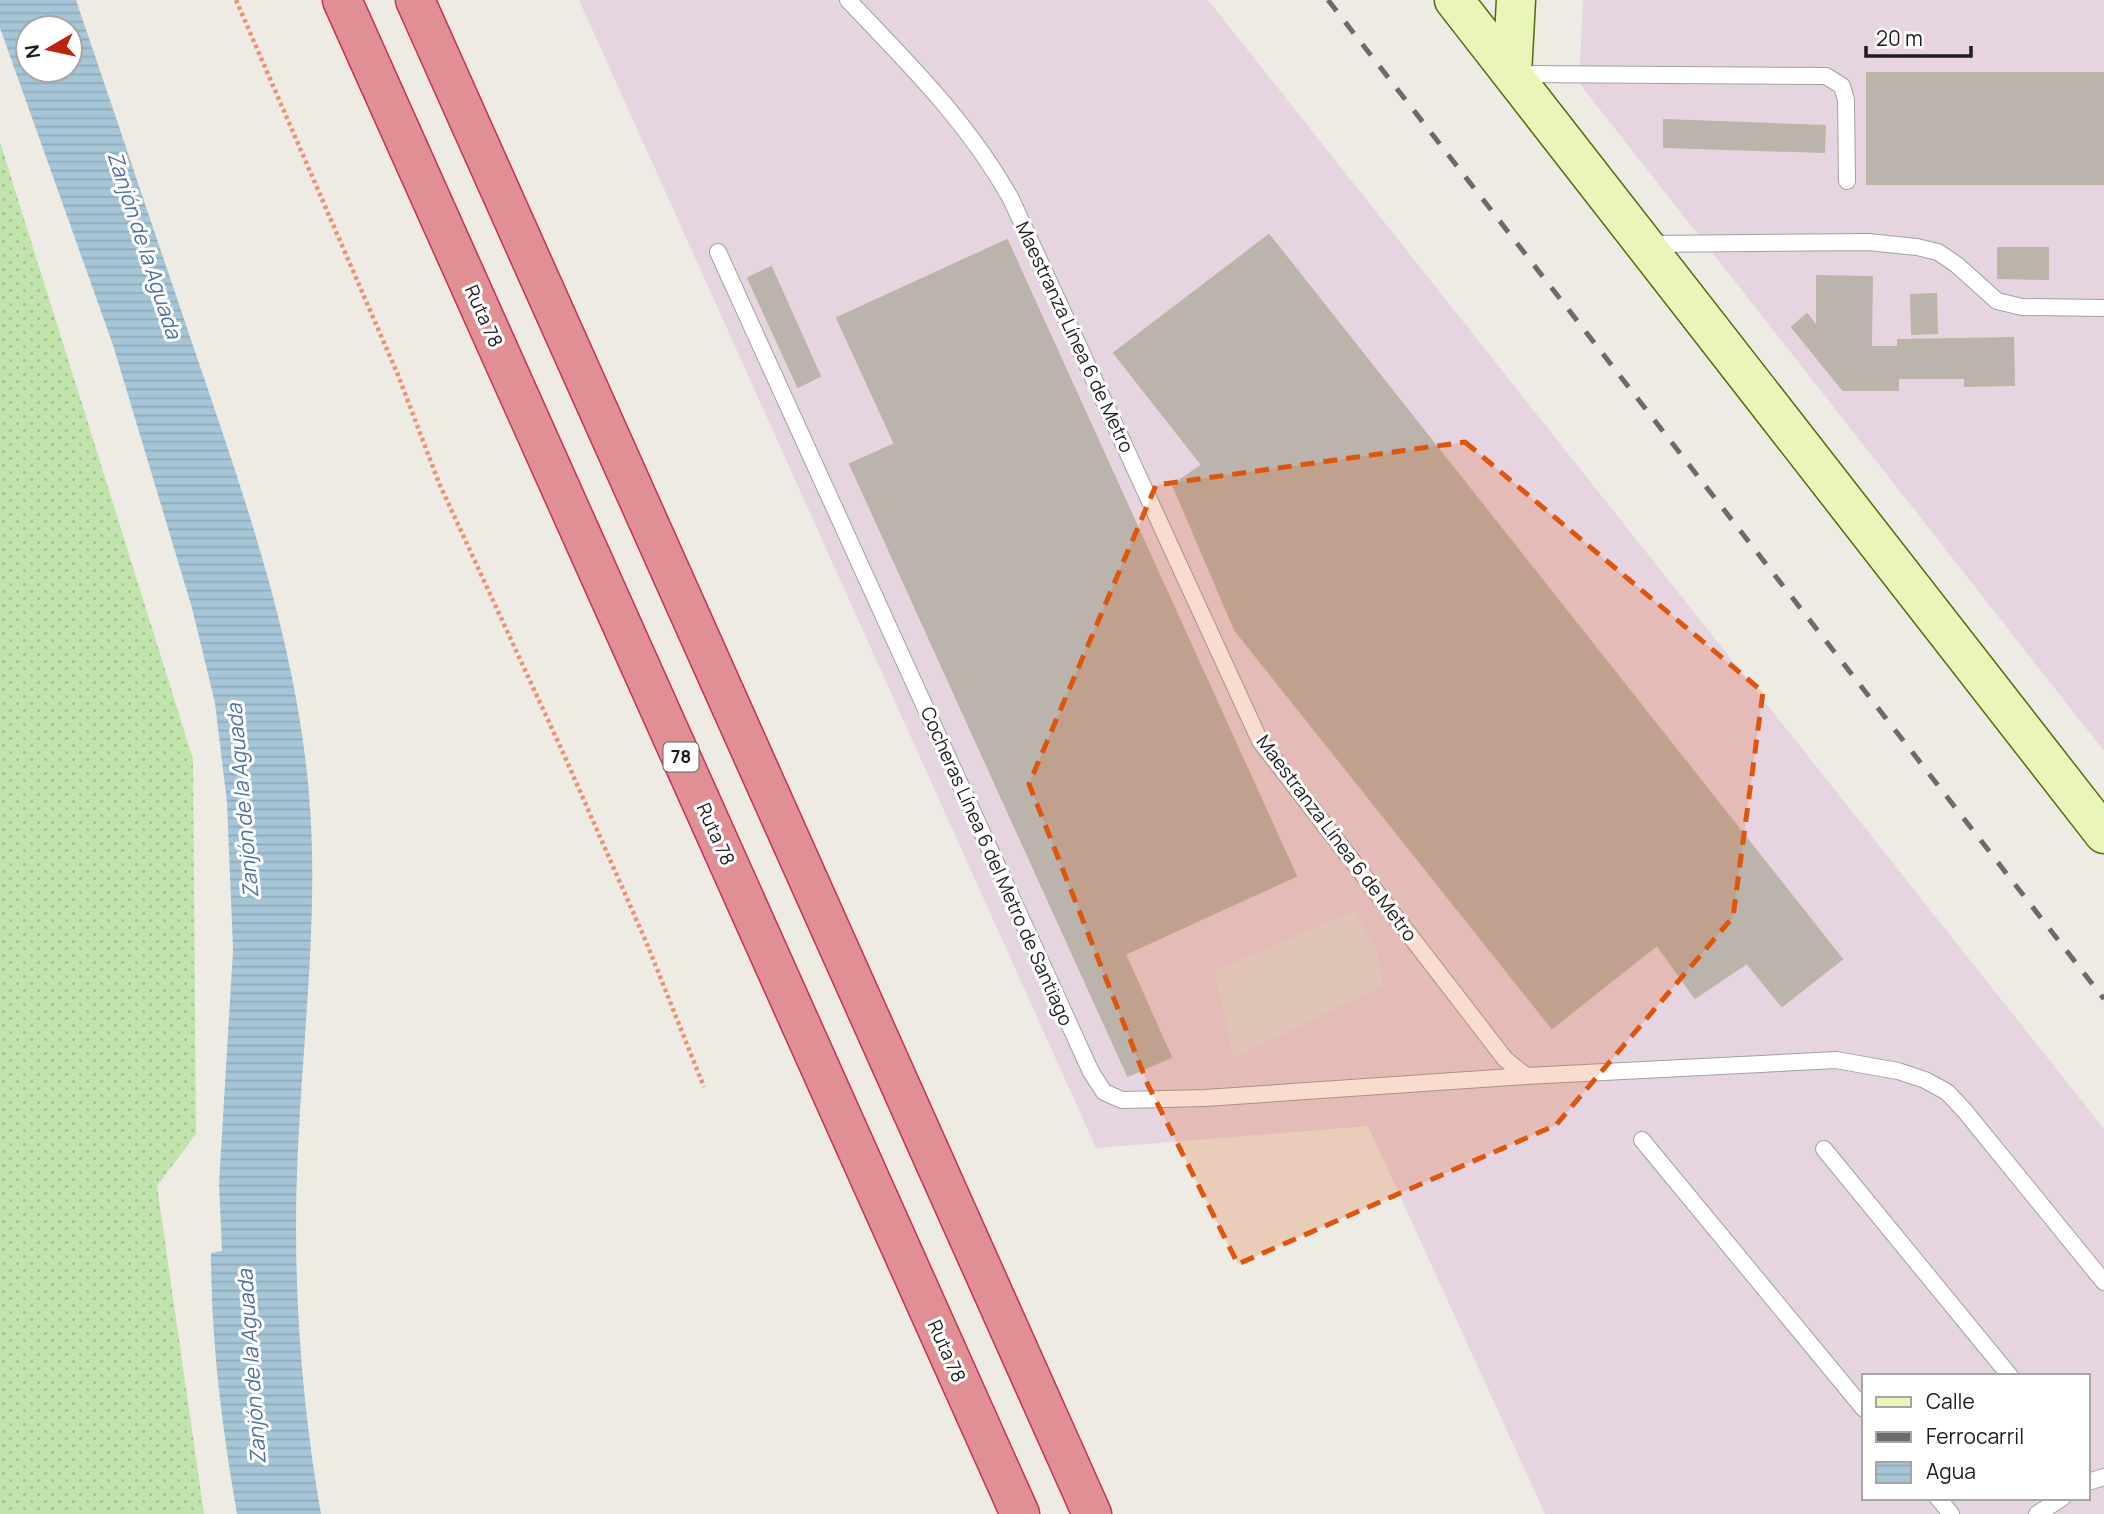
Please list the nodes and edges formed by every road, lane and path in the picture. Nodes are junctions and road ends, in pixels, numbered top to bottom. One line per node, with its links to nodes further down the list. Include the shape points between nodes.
1 (236, 0): 14 (path, via 398,375 439,483 576,782)
2 (342, 0): 22 (highway, Ruta 78 / 78)
3 (415, 0): 23 (highway)
4 (848, 0): 13 (lane, Maestranza Línea 6 de Metro, via 944,102 1005,188 1260,741 1505,1059)
5 (1454, 0): 7 (main road)
6 (1516, 0): 7 (main road)
7 (1512, 74): 8 (lane, via 1826,76 1842,86 1846,100); 9 (main road)
8 (1847, 181)
9 (1645, 244): 11 (lane, via 1868,242 1917,247 1948,258 1997,301 2022,307); 12 (main road)
10 (718, 252): 13 (lane, Cocheras Línea 6 del Metro de Santiago, via 1090,1072 1104,1092 1122,1100 1205,1098)
11 (2104, 309)
12 (2104, 834)
13 (1526, 1076): 17 (lane, via 1836,1060 1925,1080 1947,1092 1964,1110)
14 (704, 1087)
15 (1642, 1140): 19 (lane)
16 (1824, 1149): 18 (lane)
17 (2104, 1282)
18 (2008, 1374)
19 (1862, 1407)
20 (1940, 1500): 24 (lane)
21 (2060, 1500): 25 (lane)
22 (1020, 1514)
23 (1092, 1514)
24 (1951, 1514)
25 (2037, 1514)

